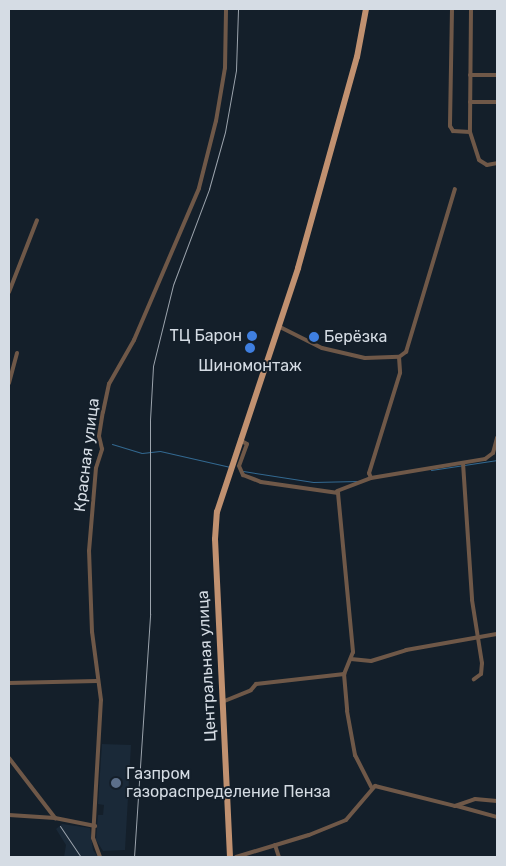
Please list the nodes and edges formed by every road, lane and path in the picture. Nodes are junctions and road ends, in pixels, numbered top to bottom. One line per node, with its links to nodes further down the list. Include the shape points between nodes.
1 (226, 9): 28 (street, Красная улица, via 225,68 199,188 134,340 109,384 103,412 99,436 102,449 96,468 89,551)
2 (366, 9): 14 (main road, Центральная улица, via 355,67)
3 (452, 9): 9 (street, via 450,126 453,131)
4 (471, 9): 5 (street)
5 (470, 75): 6 (street); 7 (street)
6 (497, 75)
7 (470, 102): 8 (street); 9 (street)
8 (497, 102)
9 (470, 132): 10 (street, via 479,160 487,165)
10 (497, 163)
11 (455, 189): 16 (street, via 406,352)
12 (37, 220): 13 (street)
13 (9, 292)
14 (278, 326): 16 (street, via 322,348 365,358); 19 (main road, Центральная улица)
15 (17, 353): 17 (street)
16 (399, 357): 21 (street, via 400,373)
17 (9, 383)
18 (497, 438): 20 (street, via 493,453 485,459)
19 (240, 440): 22 (street, via 247,444 240,466 243,475 261,482); 30 (main road, Центральная улица, via 215,524)
20 (463, 463): 21 (street); 24 (street, via 470,578)
21 (370, 478): 22 (street)
22 (337, 492): 25 (street, via 351,612)
23 (497, 634): 24 (street)
24 (478, 637): 25 (street, via 406,650 371,661); 27 (street, via 482,668)
25 (351, 659): 26 (street)
26 (344, 674): 30 (street, via 256,684 251,690); 32 (street, via 350,736 359,766)
27 (474, 679)
28 (97, 681): 29 (street); 38 (street, Красная улица, via 101,700)
29 (9, 683)
30 (222, 702): 41 (main road, Центральная улица)
31 (9, 758): 37 (street)
32 (371, 787): 34 (street, via 379,785); 39 (street, via 346,820)
33 (497, 801): 34 (street, via 474,799)
34 (455, 806): 36 (street)
35 (9, 815): 37 (street)
36 (497, 817)
37 (55, 818): 38 (street)
38 (95, 826): 40 (street, Красная улица, via 94,841)
39 (275, 845): 42 (street); 43 (street)
40 (100, 857)
41 (230, 857)
42 (236, 857)
43 (279, 857)

